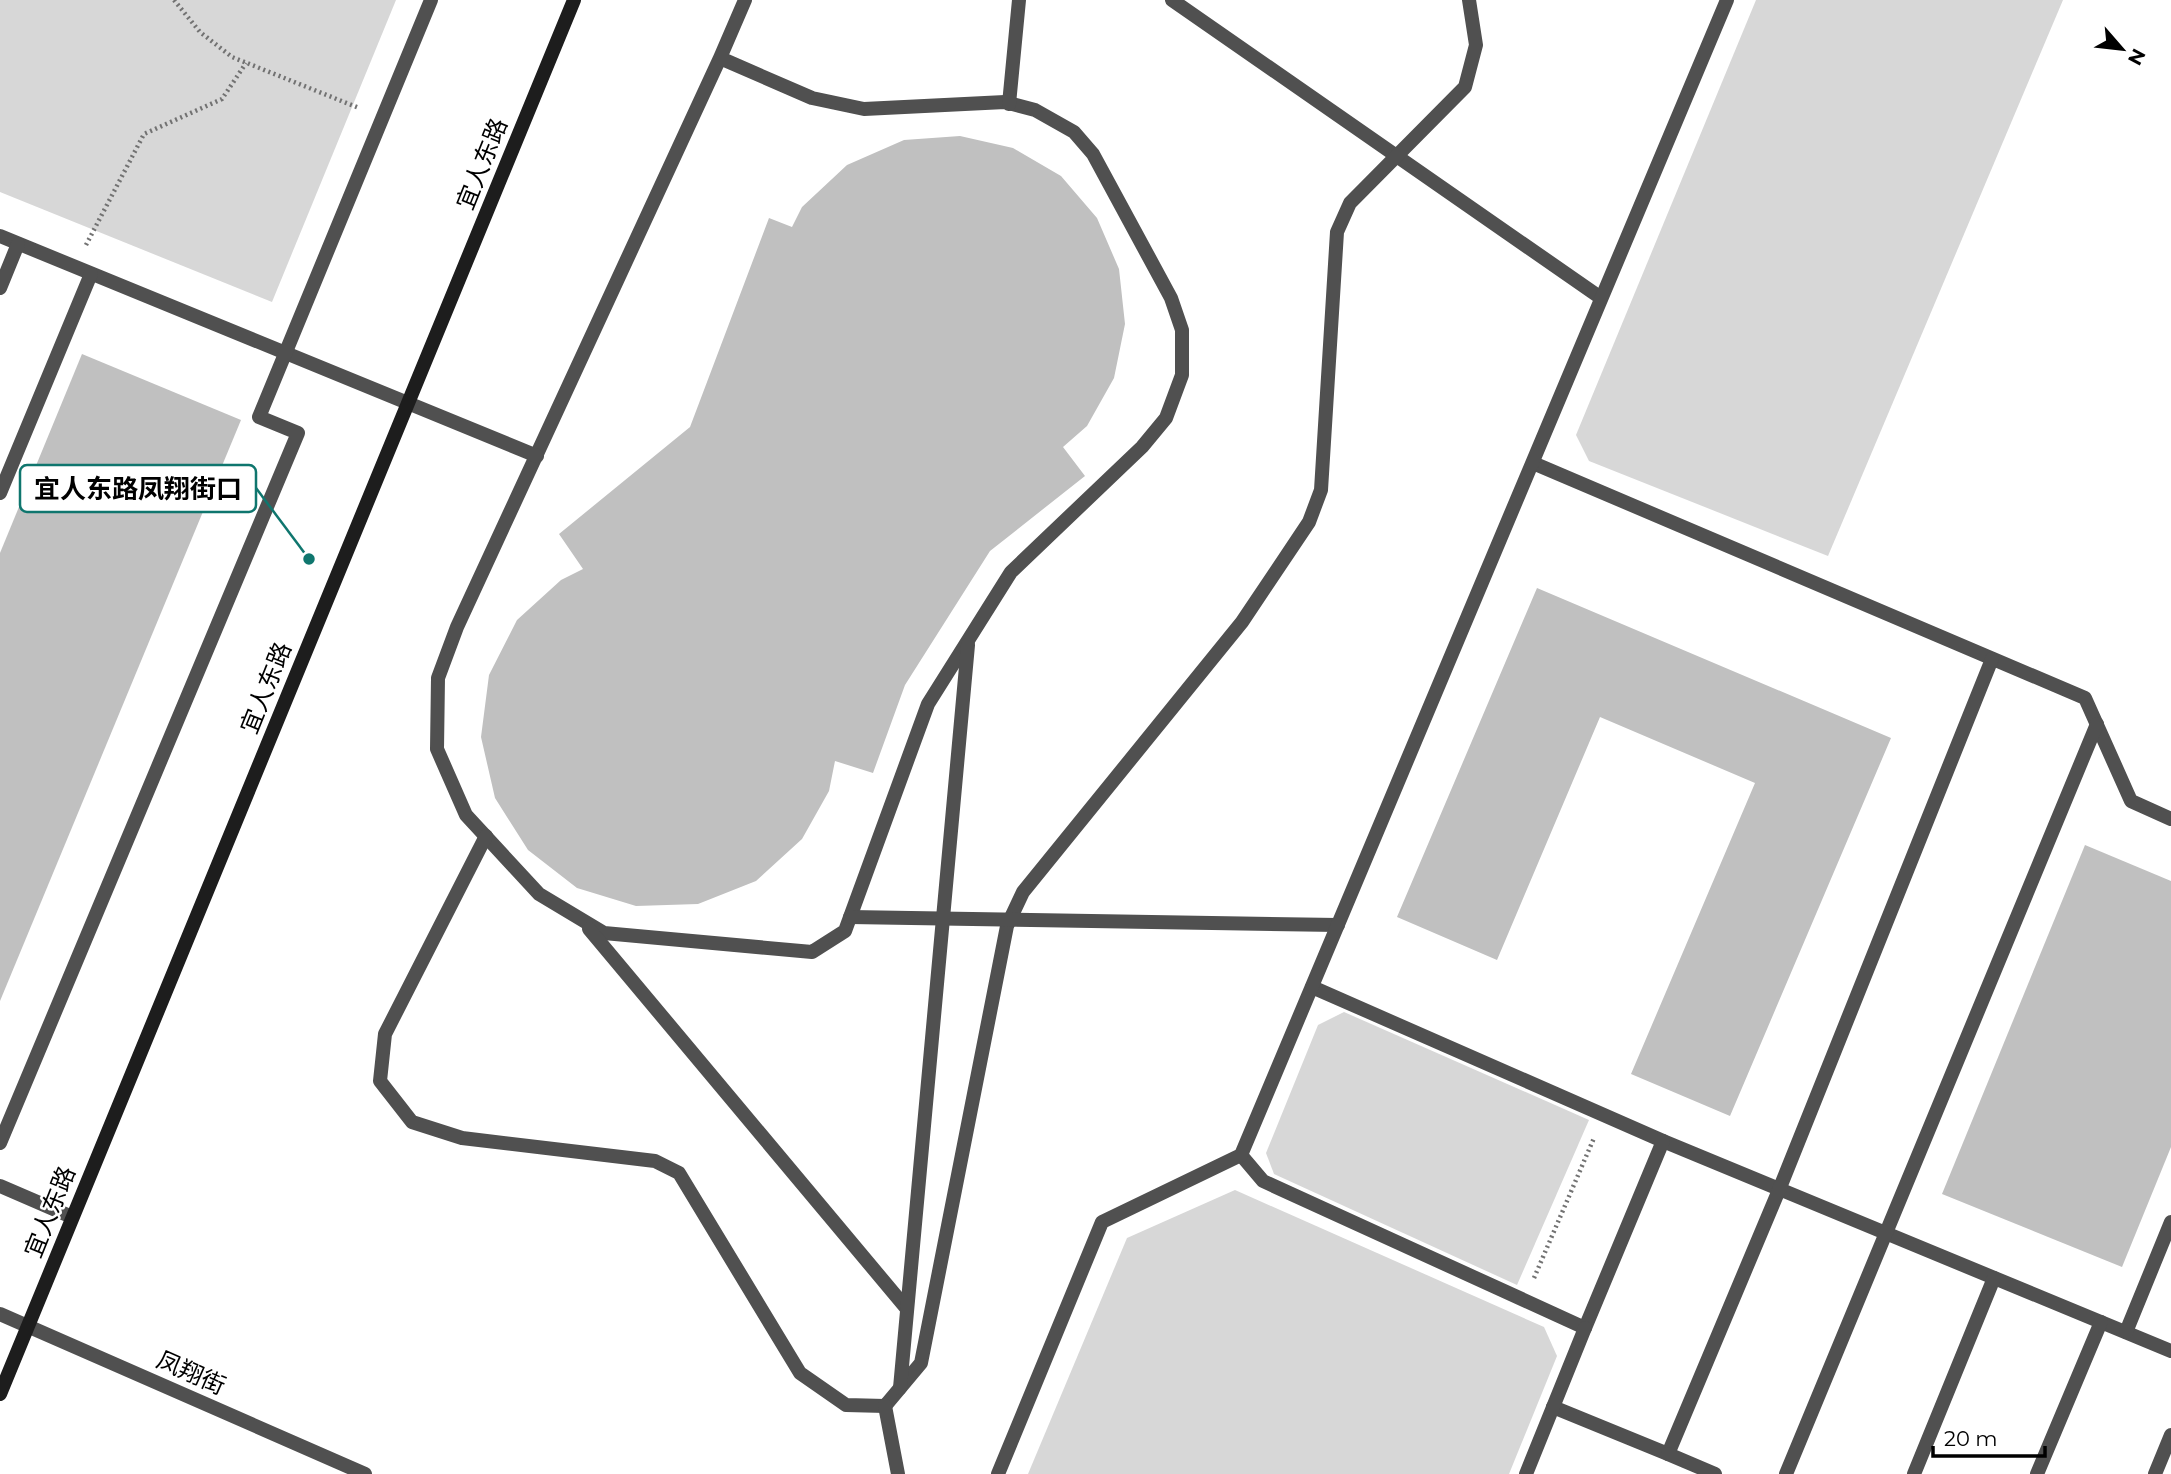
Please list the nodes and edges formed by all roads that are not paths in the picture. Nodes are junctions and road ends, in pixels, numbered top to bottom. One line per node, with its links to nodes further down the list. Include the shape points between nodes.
1 (431, 0): 16 (street)
2 (574, 0): 17 (street, 宜人东路)
3 (745, 0): 8 (street)
4 (1019, 0): 9 (street)
5 (1172, 0): 10 (street)
6 (1469, 0): 10 (street, via 1476,45 1465,87)
7 (1727, 0): 15 (street)
8 (720, 58): 9 (street, via 812,98 864,109); 18 (street)
9 (1009, 104): 21 (street, via 1035,110 1074,132 1093,154 1171,298 1182,330 1182,374 1166,418 1142,447 1011,572)
10 (1397, 156): 15 (street); 29 (street, via 1350,203 1337,232 1321,490 1309,523 1242,622 1023,892)
11 (0, 236): 12 (street)
12 (18, 244): 13 (street); 14 (street)
13 (91, 274): 16 (street); 20 (street)
14 (0, 288)
15 (1601, 298): 19 (street)
16 (286, 353): 17 (street); 33 (street, via 259,417 298,433)
17 (408, 403): 18 (street); 37 (street, 宜人东路)
18 (537, 456): 25 (street, via 438,678 438,749 466,815)
19 (1533, 463): 22 (street); 30 (street)
20 (0, 493)
21 (968, 640): 26 (street, via 929,705); 27 (street)
22 (1992, 659): 23 (street, via 2085,698); 36 (street)
23 (2096, 724): 24 (street, via 2131,801); 39 (street)
24 (2171, 819)
25 (486, 836): 28 (street, via 538,894); 50 (street, via 385,1034 380,1081 412,1122 463,1138 655,1161 679,1173 800,1373 846,1405)
26 (850, 917): 27 (street); 28 (street, via 845,931 812,952 604,933)
27 (943, 918): 29 (street); 41 (street)
28 (582, 920): 41 (street)
29 (1010, 920): 30 (street); 48 (street, via 921,1363)
30 (1338, 925): 31 (street)
31 (1312, 987): 32 (street); 34 (street)
32 (1663, 1141): 36 (street); 45 (street)
33 (0, 1143)
34 (1241, 1155): 45 (street, via 1263,1181); 56 (street, via 1102,1222)
35 (0, 1186): 37 (street)
36 (1779, 1190): 39 (street); 53 (street)
37 (72, 1217): 44 (street, 宜人东路)
38 (2171, 1222): 46 (street)
39 (1886, 1234): 40 (street); 59 (street)
40 (1994, 1278): 43 (street); 60 (street)
41 (907, 1309): 48 (street)
42 (0, 1314): 44 (street, 凤翔街)
43 (2101, 1322): 46 (street); 61 (street)
44 (28, 1326): 49 (street, 宜人东路); 54 (street, 凤翔街)
45 (1585, 1328): 51 (street)
46 (2126, 1332): 47 (street)
47 (2171, 1351)
48 (900, 1388): 50 (street)
49 (0, 1394)
50 (886, 1406): 55 (street)
51 (1553, 1406): 53 (street); 57 (street)
52 (2171, 1435): 62 (street)
53 (1668, 1454): 58 (street)
54 (365, 1474)
55 (898, 1474)
56 (998, 1474)
57 (1526, 1474)
58 (1715, 1474)
59 (1786, 1474)
60 (1914, 1474)
61 (2037, 1474)
62 (2155, 1474)

